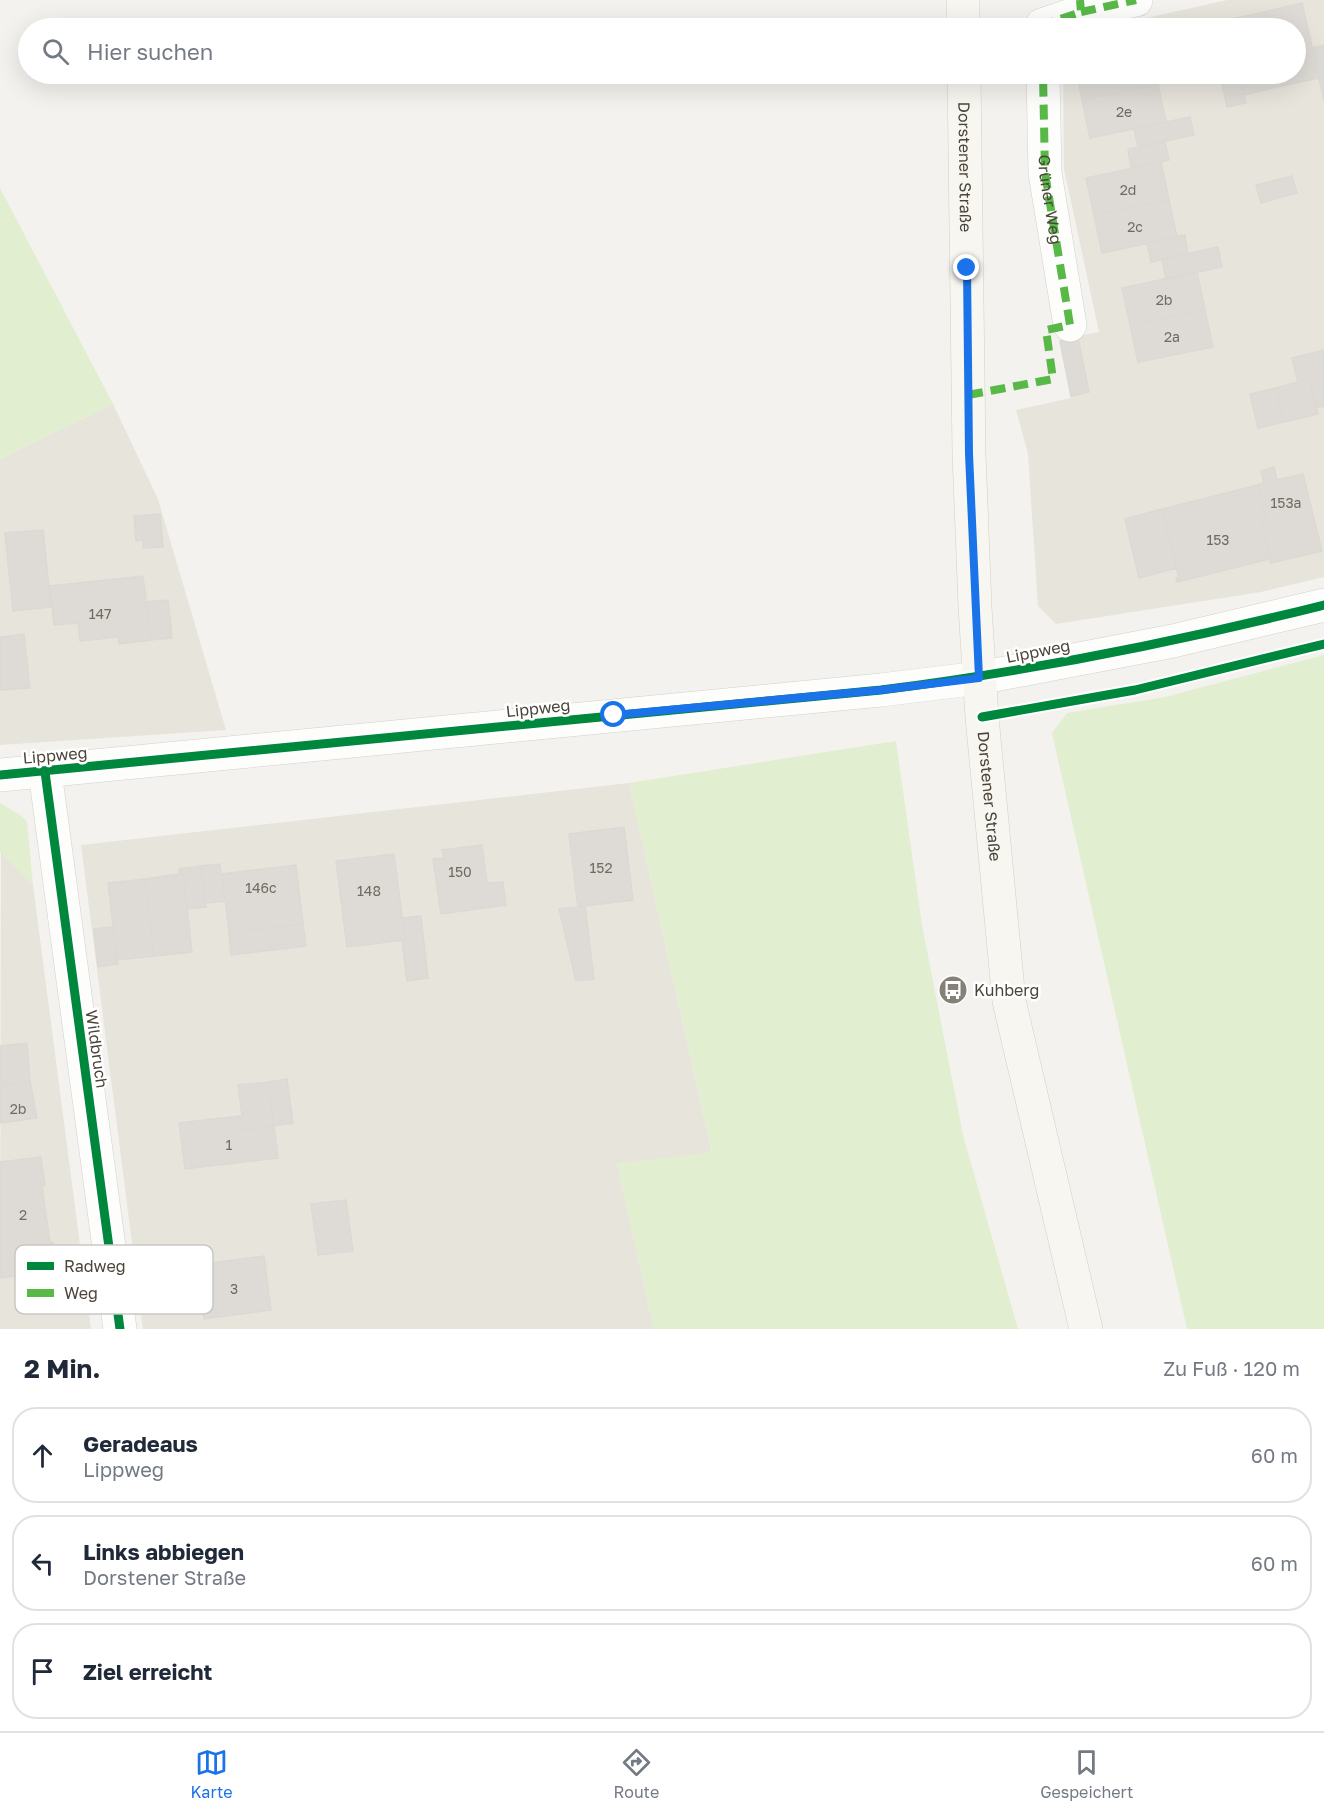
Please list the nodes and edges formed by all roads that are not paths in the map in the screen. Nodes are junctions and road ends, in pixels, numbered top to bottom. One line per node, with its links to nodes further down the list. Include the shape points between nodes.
1 (963, 0): 4 (main road)
2 (1136, 0): 3 (street)
3 (1080, 6): 5 (street)
4 (963, 18)
5 (1056, 18)
6 (964, 84): 10 (main road, Dorstener Straße, via 969,454)
7 (1043, 84): 8 (street, Grüner Weg, via 1045,173)
8 (1070, 325)
9 (1324, 605): 10 (street, Lippweg, via 1173,641)
10 (979, 678): 11 (street, Lippweg); 16 (main road, Dorstener Straße, via 1009,1001)
11 (45, 772): 12 (street, Lippweg); 13 (street, Wildbruch)
12 (0, 775)
13 (109, 1245)
14 (118, 1314): 15 (street, Wildbruch)
15 (120, 1329)
16 (1086, 1329)

